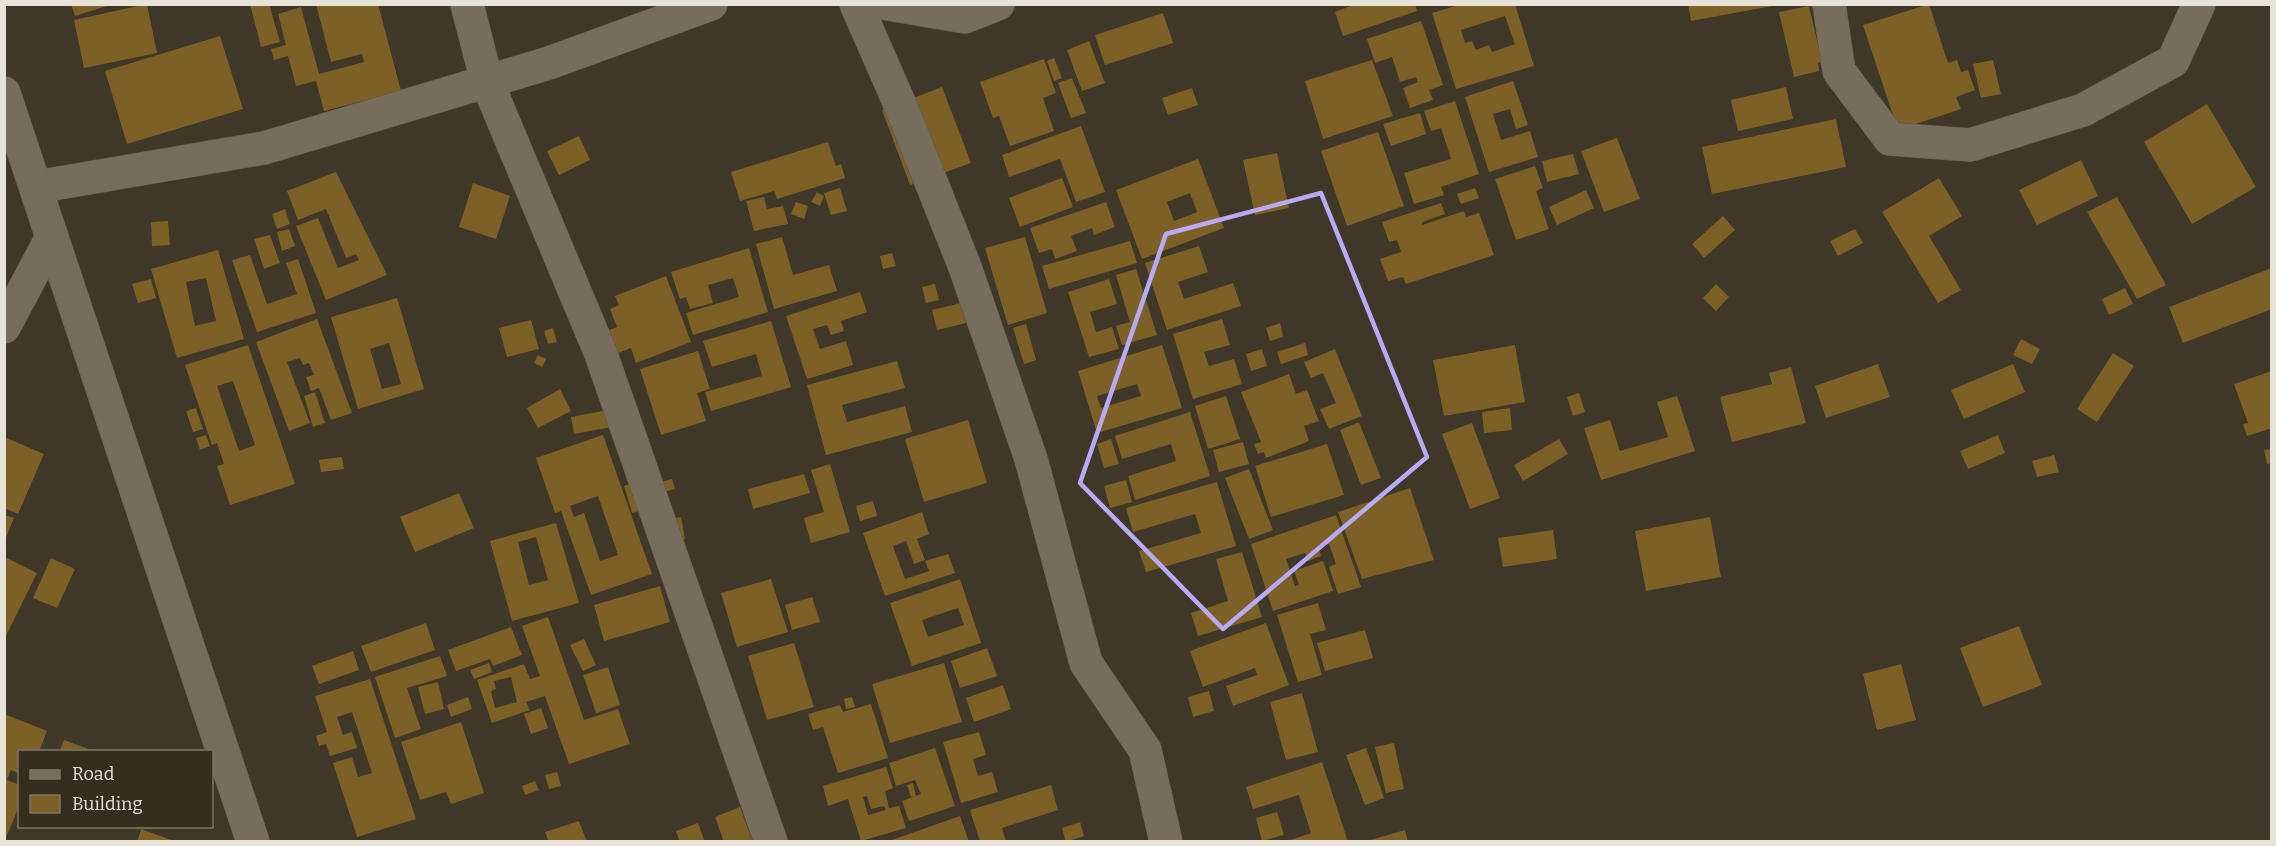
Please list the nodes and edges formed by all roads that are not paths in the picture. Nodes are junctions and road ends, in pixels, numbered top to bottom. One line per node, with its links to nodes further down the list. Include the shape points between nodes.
1 (467, 4): 8 (street)
2 (711, 4): 8 (street)
3 (856, 4): 15 (street, via 903,109 965,267 1031,459 1086,663 1145,750)
4 (888, 4): 5 (street, via 965,17)
5 (998, 4)
6 (1829, 4): 7 (street, via 1839,71 1890,139 1970,145 2082,110 2173,61)
7 (2199, 4)
8 (487, 82): 10 (street, via 264,148); 14 (street, via 601,354)
9 (4, 93): 10 (street)
10 (36, 187): 11 (street)
11 (52, 237): 12 (street); 13 (street)
12 (4, 327)
13 (253, 842)
14 (771, 842)
15 (1166, 842)

